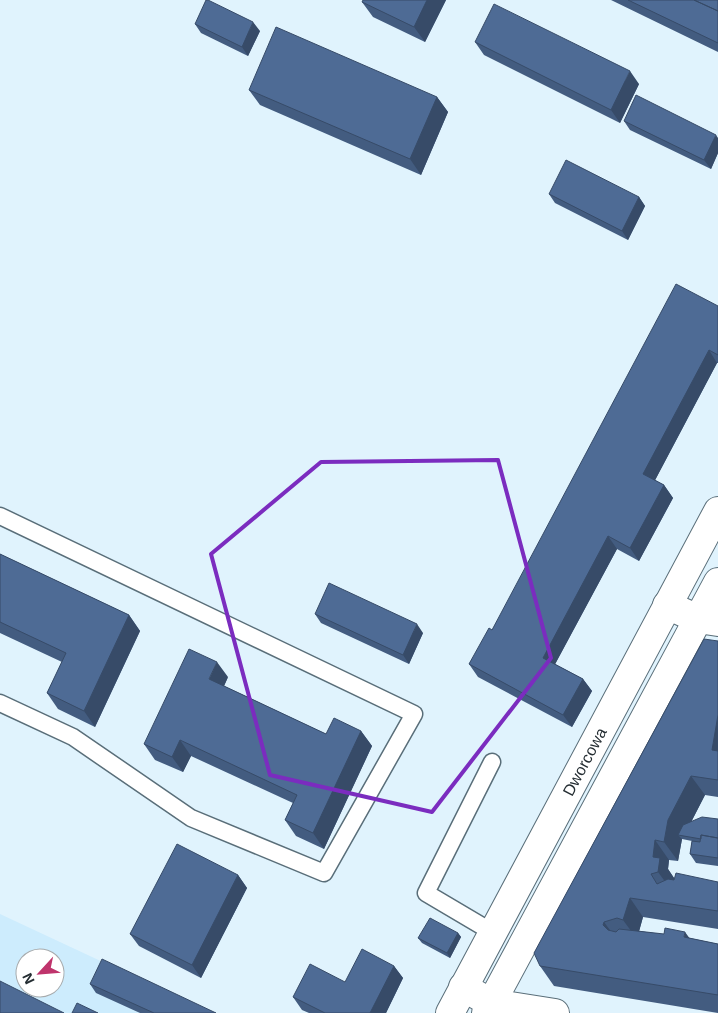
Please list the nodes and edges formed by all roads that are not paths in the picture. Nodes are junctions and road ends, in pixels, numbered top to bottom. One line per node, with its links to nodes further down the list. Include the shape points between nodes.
1 (718, 511): 4 (main road, Dworcowa)
2 (0, 516): 6 (lane, via 414,714 324,873 191,818 73,737)
3 (718, 582): 5 (main road, Dworcowa)
4 (667, 605): 5 (main road); 8 (main road, Dworcowa)
5 (708, 621): 10 (main road, Dworcowa)
6 (0, 703)
7 (492, 762): 8 (lane, via 426,893)
8 (492, 932): 9 (main road, Dworcowa)
9 (464, 987): 10 (main road); 11 (main road, Dworcowa)
10 (488, 1008): 12 (main road)
11 (450, 1013)
12 (555, 1013)

